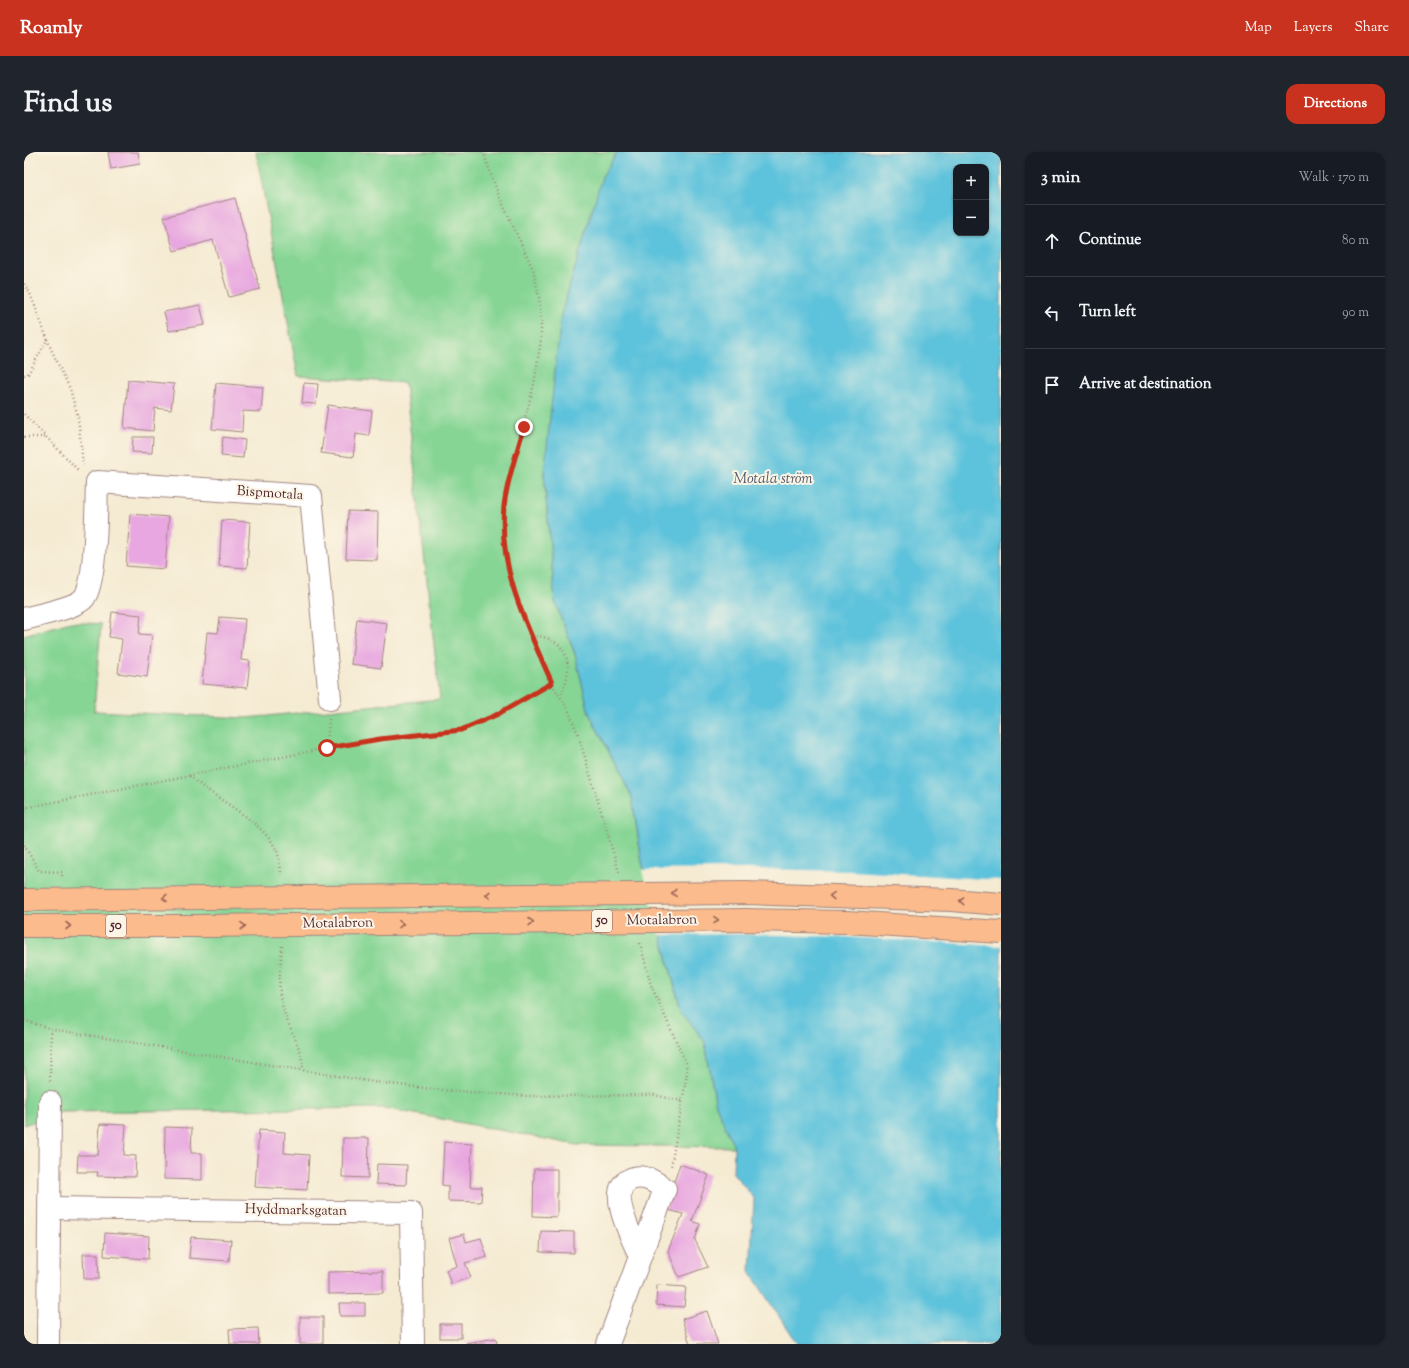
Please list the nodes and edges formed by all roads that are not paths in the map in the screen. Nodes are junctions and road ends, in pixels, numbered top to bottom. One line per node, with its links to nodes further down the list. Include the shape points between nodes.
1 (24, 619): 2 (street, Bispmotala, via 75,604 84,598 92,577 91,480 311,496)
2 (330, 699)
3 (28, 900): 4 (highway, Motalabron / 50, one-way to 3, bridge, via 746,893)
4 (1001, 904)
5 (26, 926): 6 (highway, Motalabron / 50, one-way to 6, bridge, via 746,920 847,922)
6 (1001, 932)
7 (50, 1102): 8 (street)
8 (50, 1208): 10 (street); 11 (street, Hyddmarksgatan, via 410,1213)
9 (640, 1256): 12 (street)
10 (48, 1344)
11 (413, 1344)
12 (608, 1344)

